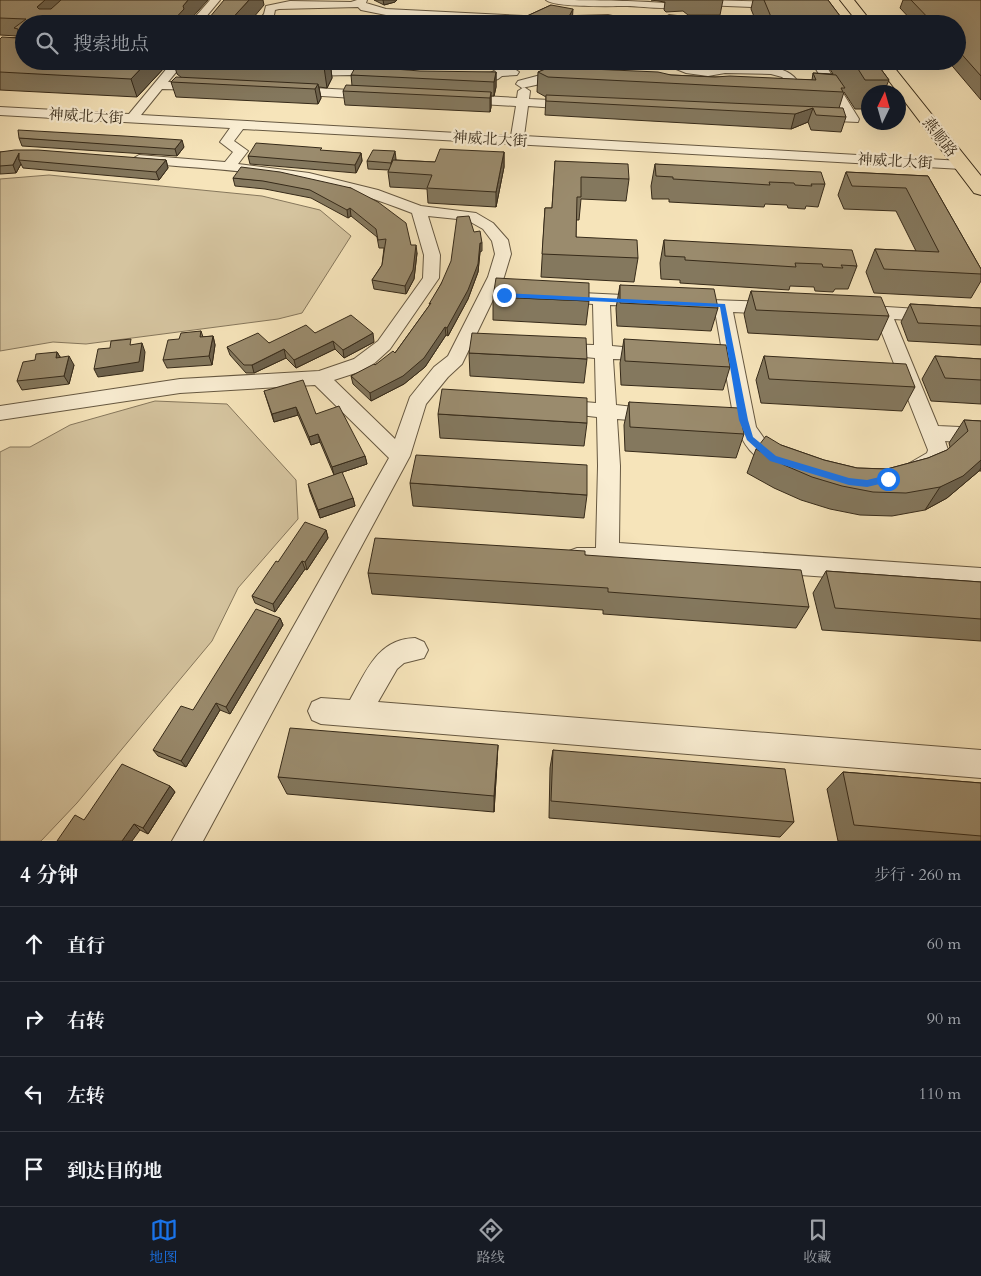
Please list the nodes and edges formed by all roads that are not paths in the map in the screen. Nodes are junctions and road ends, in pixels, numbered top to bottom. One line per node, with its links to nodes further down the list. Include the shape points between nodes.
1 (215, 0): 11 (street)
2 (551, 0): 5 (street)
3 (834, 0): 18 (main road)
4 (847, 0): 19 (main road)
5 (567, 1): 8 (street, via 647,2)
6 (705, 1): 8 (street); 17 (street, via 782,5)
7 (362, 2): 9 (street, via 365,8); 12 (street, via 345,5 318,1 281,3 270,8)
8 (675, 6): 16 (street)
9 (372, 10): 13 (street); 14 (street)
10 (540, 13): 15 (street)
11 (202, 15)
12 (270, 15)
13 (361, 15)
14 (430, 15)
15 (567, 15)
16 (668, 15)
17 (788, 15)
18 (845, 15)
19 (859, 15)
20 (172, 70): 35 (street)
21 (291, 70): 30 (street)
22 (497, 70): 34 (street, via 496,76 488,79)
23 (518, 70): 36 (street)
24 (690, 70): 31 (street)
25 (723, 70): 31 (street)
26 (771, 70): 40 (street, via 786,74 790,79 782,92)
27 (823, 70): 49 (street, via 853,119)
28 (889, 70): 53 (main road, 燕顺路)
29 (904, 70): 53 (main road, 燕顺路)
30 (357, 72): 32 (street)
31 (716, 72): 37 (street)
32 (396, 76)
33 (573, 77): 36 (street, via 552,76)
34 (454, 79)
35 (160, 84): 38 (street); 48 (street)
36 (522, 84): 43 (street, via 525,91)
37 (720, 85)
38 (209, 87)
39 (278, 90): 41 (street)
40 (764, 92)
41 (386, 96)
42 (454, 99): 43 (street)
43 (523, 102): 44 (street); 51 (street)
44 (582, 105)
45 (0, 107): 48 (street, 神威北大街)
46 (0, 111): 50 (street, 神威北大街)
47 (507, 111): 51 (street)
48 (135, 114): 51 (street, 神威北大街)
49 (805, 117)
50 (239, 124): 53 (street, 神威北大街); 54 (street, via 227,142 241,151)
51 (518, 132): 53 (street, 神威北大街)
52 (129, 159): 54 (street)
53 (973, 163): 55 (main road, 燕顺路)
54 (229, 167): 56 (street, via 309,177 373,193)
55 (981, 189)
56 (419, 210): 71 (street, via 432,256 431,278 384,345 361,364); 78 (street, via 471,216 488,226 500,240 503,254 496,278 455,360 417,402)
57 (542, 296): 58 (street)
58 (601, 299): 59 (street); 67 (street)
59 (657, 302)
60 (695, 304): 61 (street)
61 (723, 305): 62 (street); 70 (street)
62 (792, 308)
63 (852, 311): 64 (street)
64 (882, 312): 65 (street); 76 (street, via 916,371)
65 (981, 319)
66 (547, 349): 67 (street)
67 (604, 352): 68 (street); 73 (street)
68 (663, 355)
69 (712, 358): 70 (street)
70 (732, 359): 79 (street, via 734,419 762,450)
71 (320, 378): 74 (street, via 180,386); 78 (street)
72 (538, 406): 73 (street)
73 (606, 410): 75 (street); 81 (street, via 609,466)
74 (0, 413)
75 (676, 416)
76 (932, 433): 77 (street); 80 (street, via 938,450 936,458)
77 (981, 436)
78 (400, 456): 88 (street)
79 (796, 467)
80 (898, 476)
81 (607, 555): 82 (street, via 593,559); 83 (street, via 620,552)
82 (554, 557)
83 (981, 578)
84 (415, 650): 86 (street, via 404,650 392,656)
85 (321, 710): 86 (street)
86 (358, 713): 87 (street)
87 (981, 764)
88 (187, 841)

